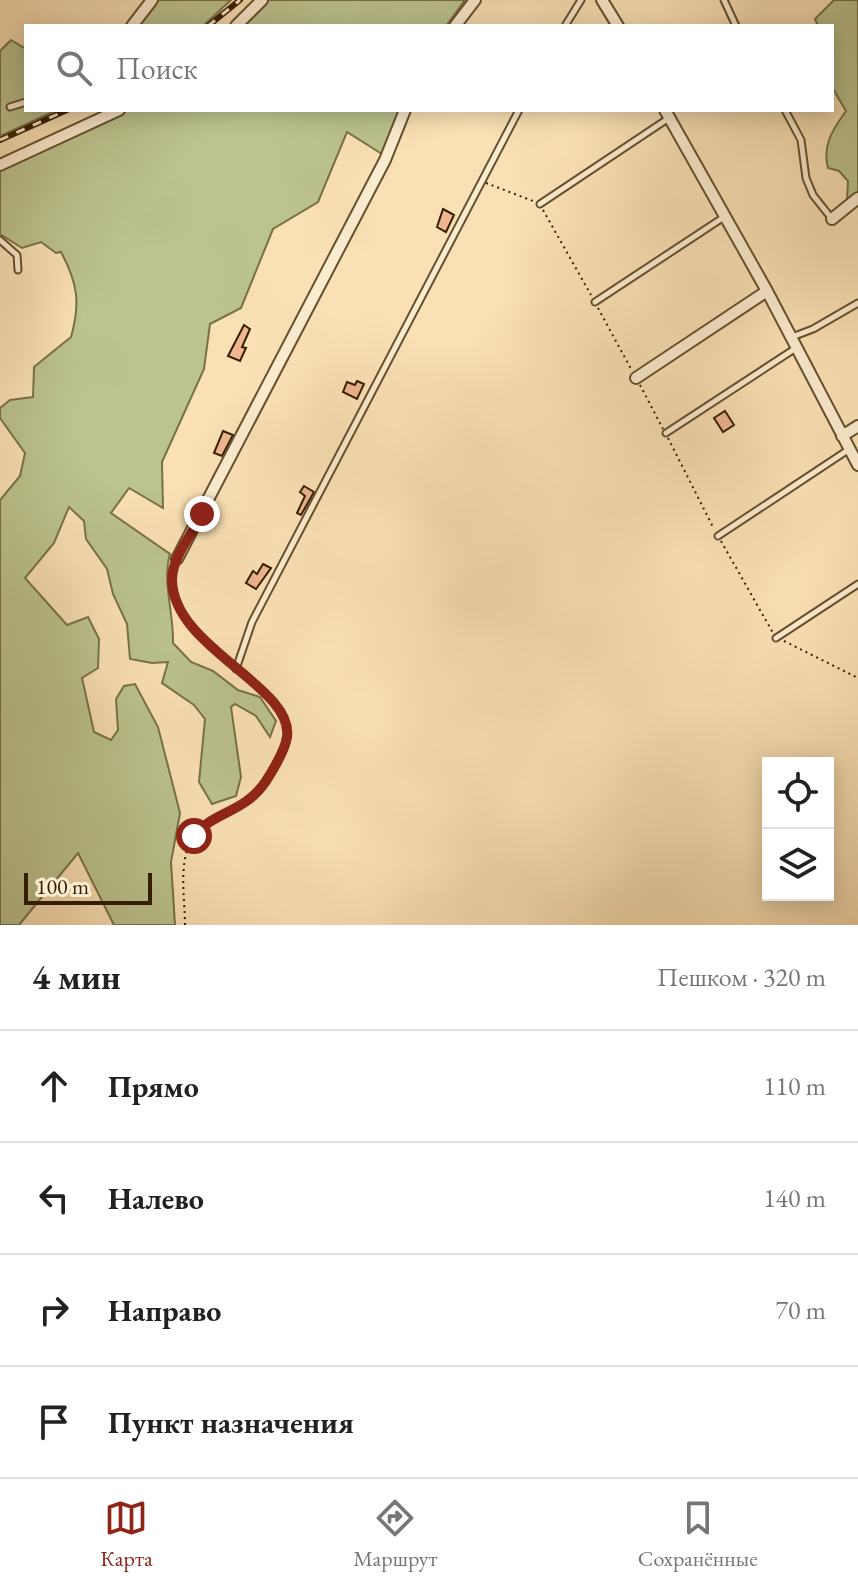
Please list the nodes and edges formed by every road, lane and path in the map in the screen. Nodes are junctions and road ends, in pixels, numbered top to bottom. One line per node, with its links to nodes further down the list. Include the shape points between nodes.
1 (152, 0): 7 (street)
2 (262, 0): 8 (street)
3 (475, 0): 9 (street)
4 (581, 0): 10 (lane)
5 (602, 0): 11 (street)
6 (724, 0): 12 (lane)
7 (134, 24)
8 (238, 24)
9 (457, 24)
10 (566, 24)
11 (617, 24)
12 (735, 24)
13 (24, 103): 14 (lane)
14 (10, 107)
15 (115, 112): 20 (street)
16 (404, 112): 39 (street, via 385,160)
17 (518, 112): 42 (lane, via 252,622)
18 (786, 112): 24 (lane, via 801,140 813,195)
19 (667, 114): 22 (lane); 23 (street)
20 (0, 165)
21 (858, 198): 24 (street)
22 (540, 204)
23 (725, 217): 27 (street); 28 (lane)
24 (832, 219)
25 (0, 240): 26 (lane, via 17,255)
26 (18, 270)
27 (767, 291): 30 (street); 32 (street)
28 (595, 302)
29 (858, 303): 30 (lane)
30 (791, 337): 31 (street)
31 (797, 348): 34 (lane); 35 (street)
32 (636, 378)
33 (858, 426): 35 (street)
34 (666, 433)
35 (842, 436): 36 (street)
36 (848, 450): 37 (street); 38 (lane)
37 (858, 465)
38 (718, 536)
39 (177, 559): 42 (path, via 172,579 176,602 203,639)
40 (858, 584): 41 (lane)
41 (776, 638)
42 (236, 669): 43 (path, via 279,710 287,738 265,782 247,803 201,828 189,844)
43 (185, 925)

